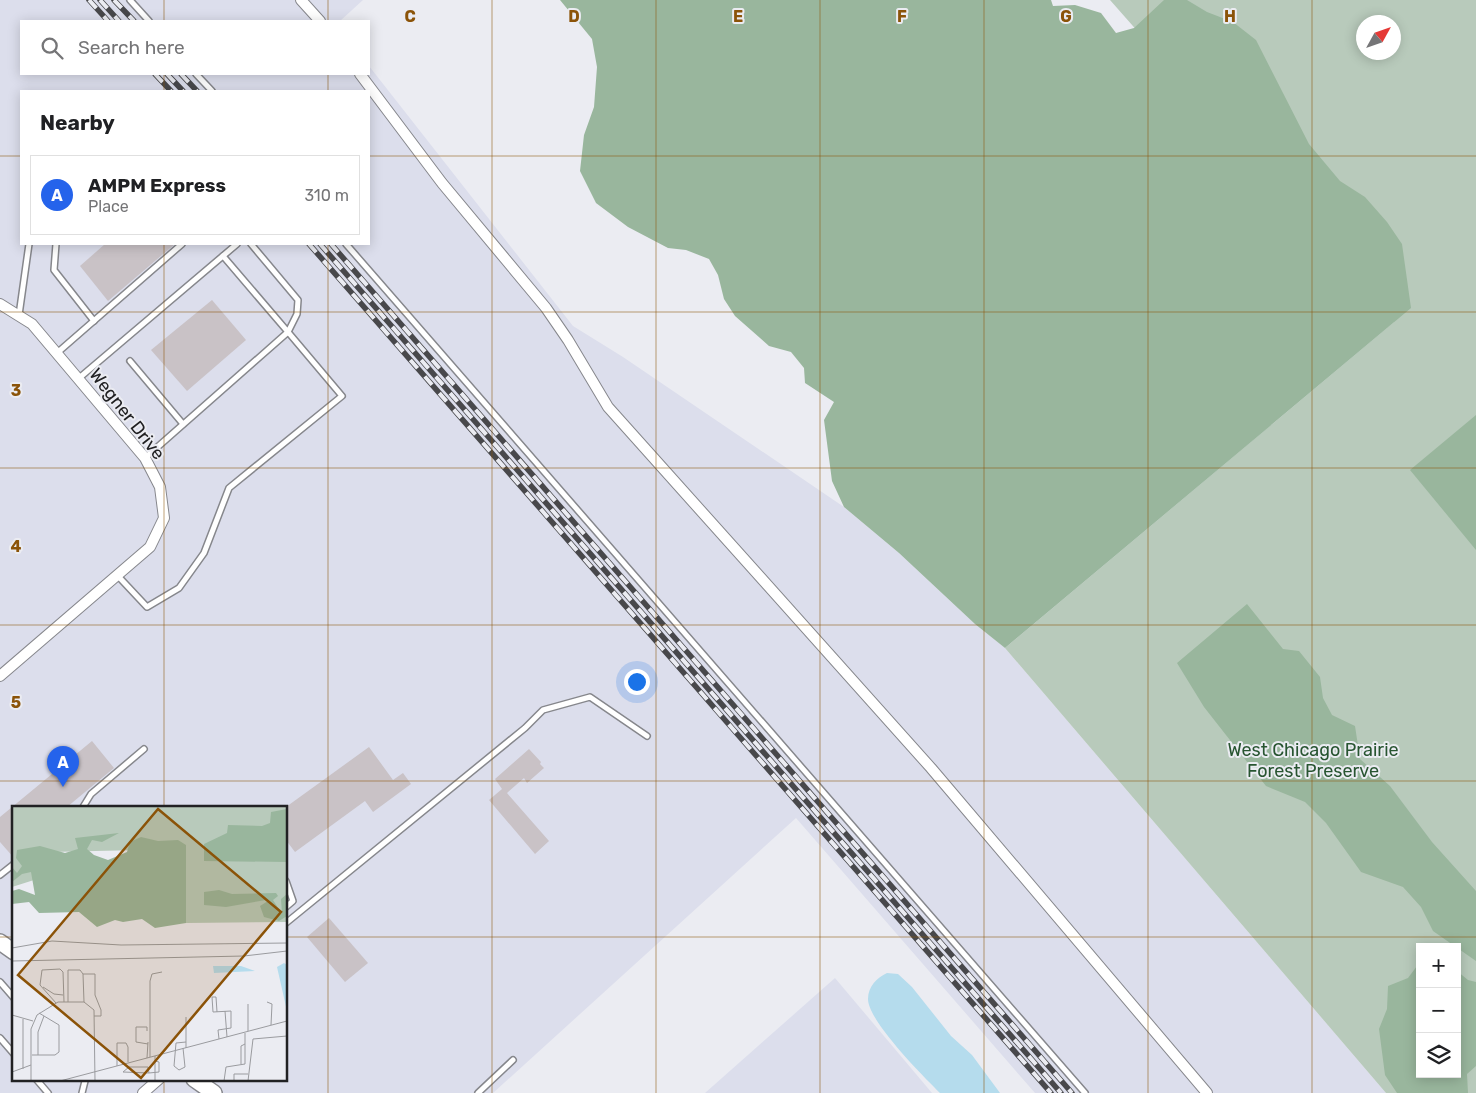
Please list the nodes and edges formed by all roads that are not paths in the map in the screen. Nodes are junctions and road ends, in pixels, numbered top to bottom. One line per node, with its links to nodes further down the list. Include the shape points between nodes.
1 (130, 0): 3 (lane)
2 (301, 0): 4 (street)
3 (148, 20)
4 (319, 20)
5 (197, 75): 7 (lane)
6 (361, 75): 51 (street, via 442,183 546,308 608,407 931,768)
7 (211, 90)
8 (29, 245): 16 (lane)
9 (56, 245): 17 (lane, via 54,270)
10 (181, 245): 17 (lane)
11 (236, 245): 14 (lane)
12 (252, 245): 18 (lane, via 298,300 298,314)
13 (347, 245): 50 (lane)
14 (223, 256): 18 (lane); 21 (lane)
15 (0, 304): 16 (street, Wegner Drive)
16 (19, 316): 19 (street, Wegner Drive, via 32,324)
17 (94, 320): 19 (lane)
18 (288, 332): 22 (lane); 24 (lane, via 342,396 229,488 204,553 178,588 147,607)
19 (57, 354): 21 (street, Wegner Drive)
20 (130, 361): 22 (lane)
21 (78, 379): 23 (street, Wegner Drive)
22 (183, 424): 23 (lane)
23 (145, 458): 24 (street, Wegner Drive, via 160,487 164,518 150,547)
24 (116, 574): 25 (street, Wegner Drive)
25 (0, 676)
26 (647, 736): 33 (lane, via 590,697 543,710)
27 (144, 749): 28 (lane, via 91,794)
28 (84, 806)
29 (12, 866): 30 (lane)
30 (0, 875)
31 (288, 887): 32 (lane, via 293,901)
32 (288, 905)
33 (288, 921)
34 (0, 942): 35 (main road)
35 (12, 951)
36 (0, 982): 37 (lane)
37 (12, 996)
38 (0, 1038): 39 (lane)
39 (12, 1052)
40 (514, 1060): 49 (lane)
41 (37, 1080): 46 (lane)
42 (84, 1080): 47 (lane)
43 (158, 1080): 45 (street)
44 (195, 1080): 48 (main road)
45 (145, 1092)
46 (48, 1093)
47 (82, 1093)
48 (214, 1093)
49 (478, 1093)
50 (1085, 1093)
51 (1207, 1093)

